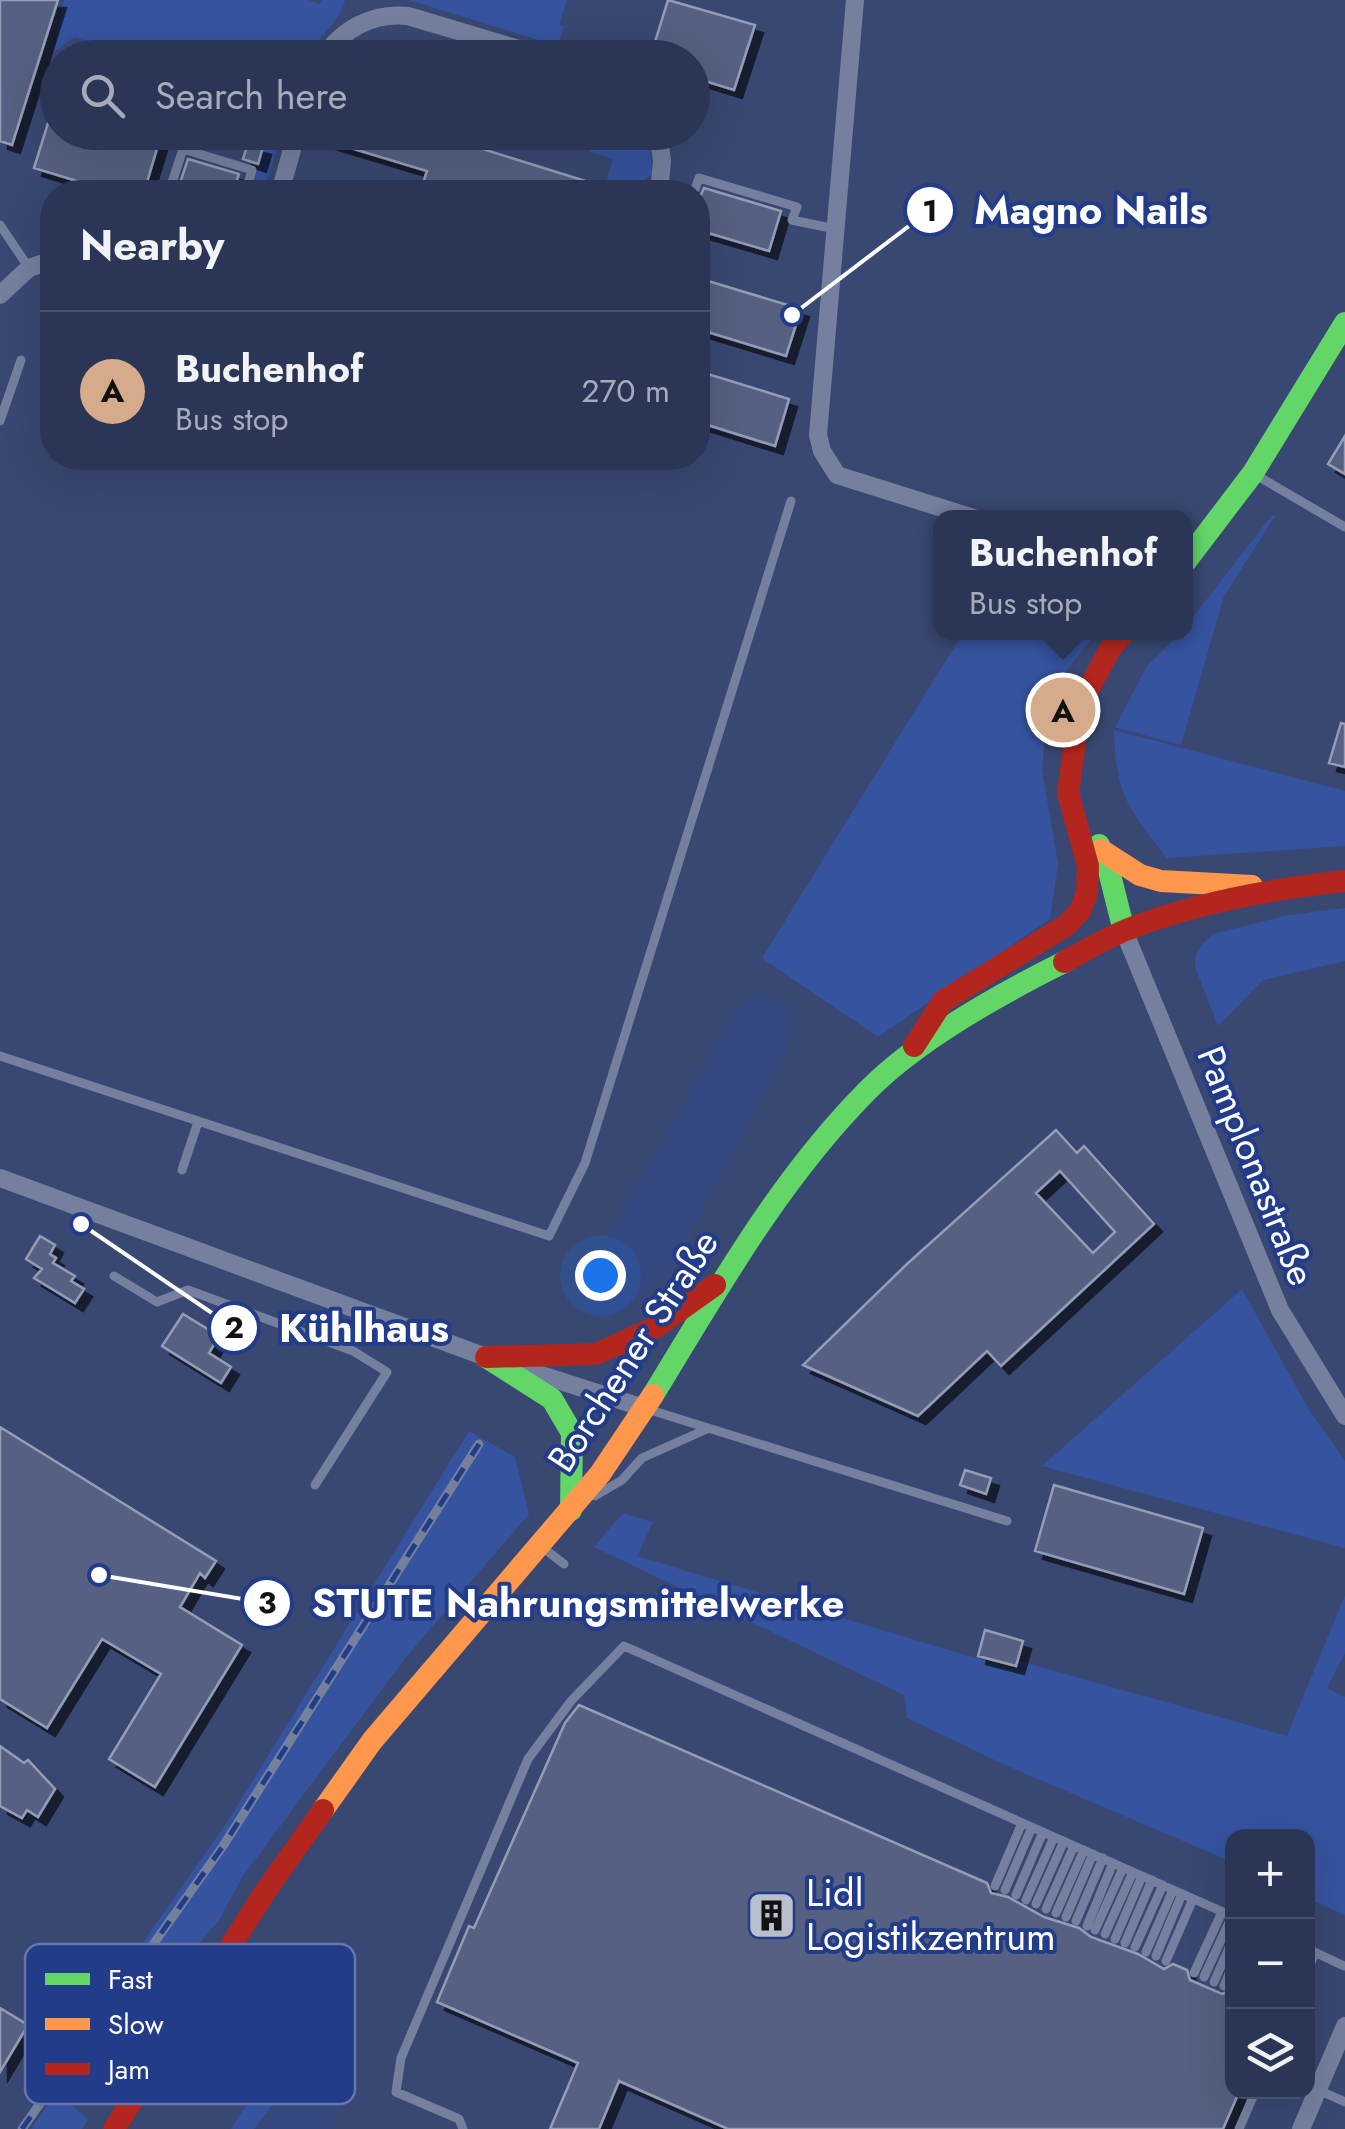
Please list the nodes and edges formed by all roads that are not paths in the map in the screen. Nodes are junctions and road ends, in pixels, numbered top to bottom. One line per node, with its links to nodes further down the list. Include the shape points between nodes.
1 (855, 0): 14 (street)
2 (338, 40): 3 (street, via 359,17 392,14)
3 (489, 40)
4 (182, 150): 8 (lane)
5 (185, 150): 9 (lane, via 252,170)
6 (292, 150): 10 (street)
7 (660, 150): 11 (street)
8 (173, 180)
9 (249, 180)
10 (283, 180)
11 (660, 180)
12 (710, 181): 14 (lane, via 797,207 792,220)
13 (0, 225): 16 (lane)
14 (838, 230): 23 (street, via 818,435 822,451 837,475)
15 (40, 264): 16 (street)
16 (28, 268): 17 (street)
17 (0, 295)
18 (1345, 322): 21 (main road)
19 (21, 360): 20 (lane)
20 (0, 421)
21 (1254, 473): 24 (lane); 25 (main road)
22 (791, 501): 34 (lane, via 585,1163 549,1236)
23 (949, 510)
24 (1345, 528)
25 (1193, 552)
26 (1118, 640): 27 (main road, via 1080,705)
27 (1072, 767): 28 (main road); 32 (main road, via 1068,793 1088,866 1080,911 943,1001)
28 (1101, 850): 30 (main road, via 1161,881); 31 (main road)
29 (1345, 881): 30 (main road, Borchener Straße)
30 (1287, 887): 31 (main road, Borchener Straße)
31 (1124, 931): 32 (main road, Borchener Straße, via 1022,982); 41 (street, Pamplonastraße, via 1280,1310)
32 (908, 1054): 38 (main road, Borchener Straße, via 767,1210)
33 (0, 1056): 34 (lane)
34 (198, 1122): 35 (lane)
35 (182, 1170)
36 (0, 1178): 39 (street)
37 (114, 1276): 43 (lane, via 157,1302 188,1290 246,1310 353,1351 386,1372)
38 (723, 1279): 39 (main road, via 656,1326 596,1354); 40 (main road, Borchener Straße)
39 (486, 1357): 40 (street); 44 (main road, via 552,1399 572,1433)
40 (644, 1408): 42 (lane); 44 (main road, Borchener Straße)
41 (1345, 1416)
42 (707, 1429): 44 (lane, via 642,1458 622,1480); 45 (lane)
43 (316, 1485)
44 (571, 1510): 46 (main road, Borchener Straße)
45 (1007, 1521)
46 (540, 1546): 47 (lane); 57 (main road, Borchener Straße, via 372,1741)
47 (564, 1564)
48 (1027, 1825): 49 (lane); 51 (lane); 69 (lane, via 624,1646 528,1759 401,2058 396,2092 459,2120)
49 (1043, 1832): 50 (lane); 50 (lane, via 1026,1900)
50 (1103, 1859): 50 (lane, via 1061,1915); 52 (lane); 56 (lane); 56 (lane); 56 (lane)
51 (1000, 1888)
52 (1173, 1890): 53 (lane); 56 (lane); 56 (lane)
53 (1193, 1898): 54 (lane); 56 (lane)
54 (1225, 1913)
55 (1228, 1919): 62 (lane)
56 (1125, 1943)
57 (233, 1944)
58 (1225, 1953): 62 (lane)
59 (1315, 1953): 60 (lane)
60 (1344, 1966)
61 (1225, 1971): 62 (lane)
62 (1209, 1980)
63 (1345, 2026): 64 (street)
64 (1318, 2090): 66 (lane); 71 (street)
65 (1252, 2099): 70 (lane)
66 (1345, 2102)
67 (130, 2104): 68 (main road, Borchener Straße)
68 (114, 2129)
69 (463, 2129)
70 (1239, 2129)
71 (1302, 2129)

